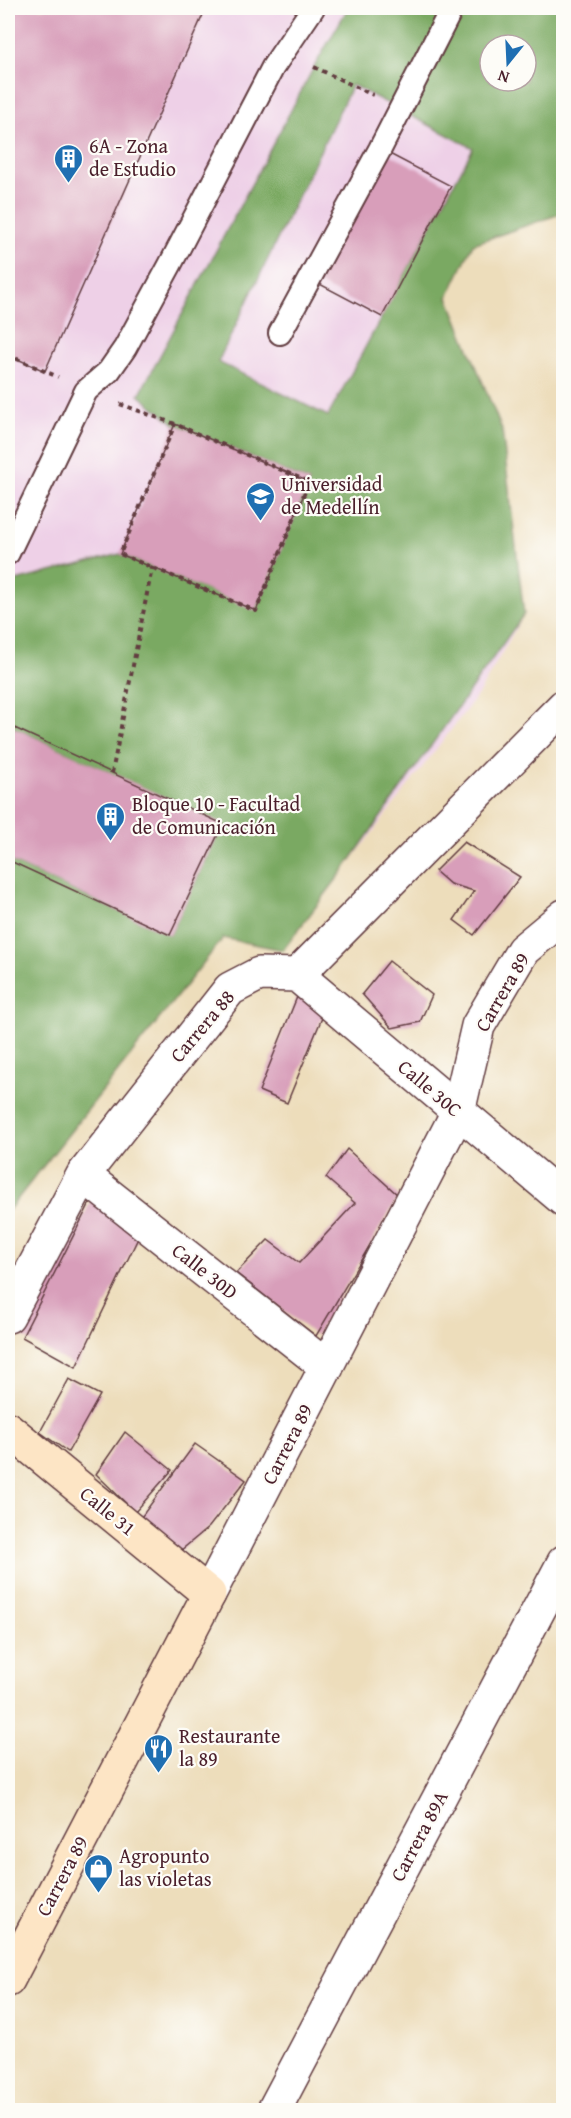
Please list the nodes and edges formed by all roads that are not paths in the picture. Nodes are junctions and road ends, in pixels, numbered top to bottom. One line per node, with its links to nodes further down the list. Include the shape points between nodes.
1 (313, 8): 4 (lane, via 273,67 125,348 109,371 86,391)
2 (452, 8): 3 (lane)
3 (280, 333)
4 (8, 553)
5 (564, 706): 7 (street)
6 (564, 916): 8 (street, Carrera 89, via 523,950 478,1026)
7 (297, 975): 8 (street, Calle 30C); 9 (street, Carrera 88, via 259,974 230,989)
8 (458, 1112): 10 (street, Calle 30C); 12 (street, Carrera 89)
9 (83, 1174): 11 (street, Carrera 88); 12 (street, Calle 30D)
10 (564, 1200)
11 (8, 1316)
12 (327, 1367): 15 (street, Carrera 89)
13 (8, 1429): 15 (street, Calle 31)
14 (564, 1562): 17 (street, Carrera 89A)
15 (209, 1594): 16 (street, Carrera 89)
16 (8, 1980)
17 (274, 2110)

